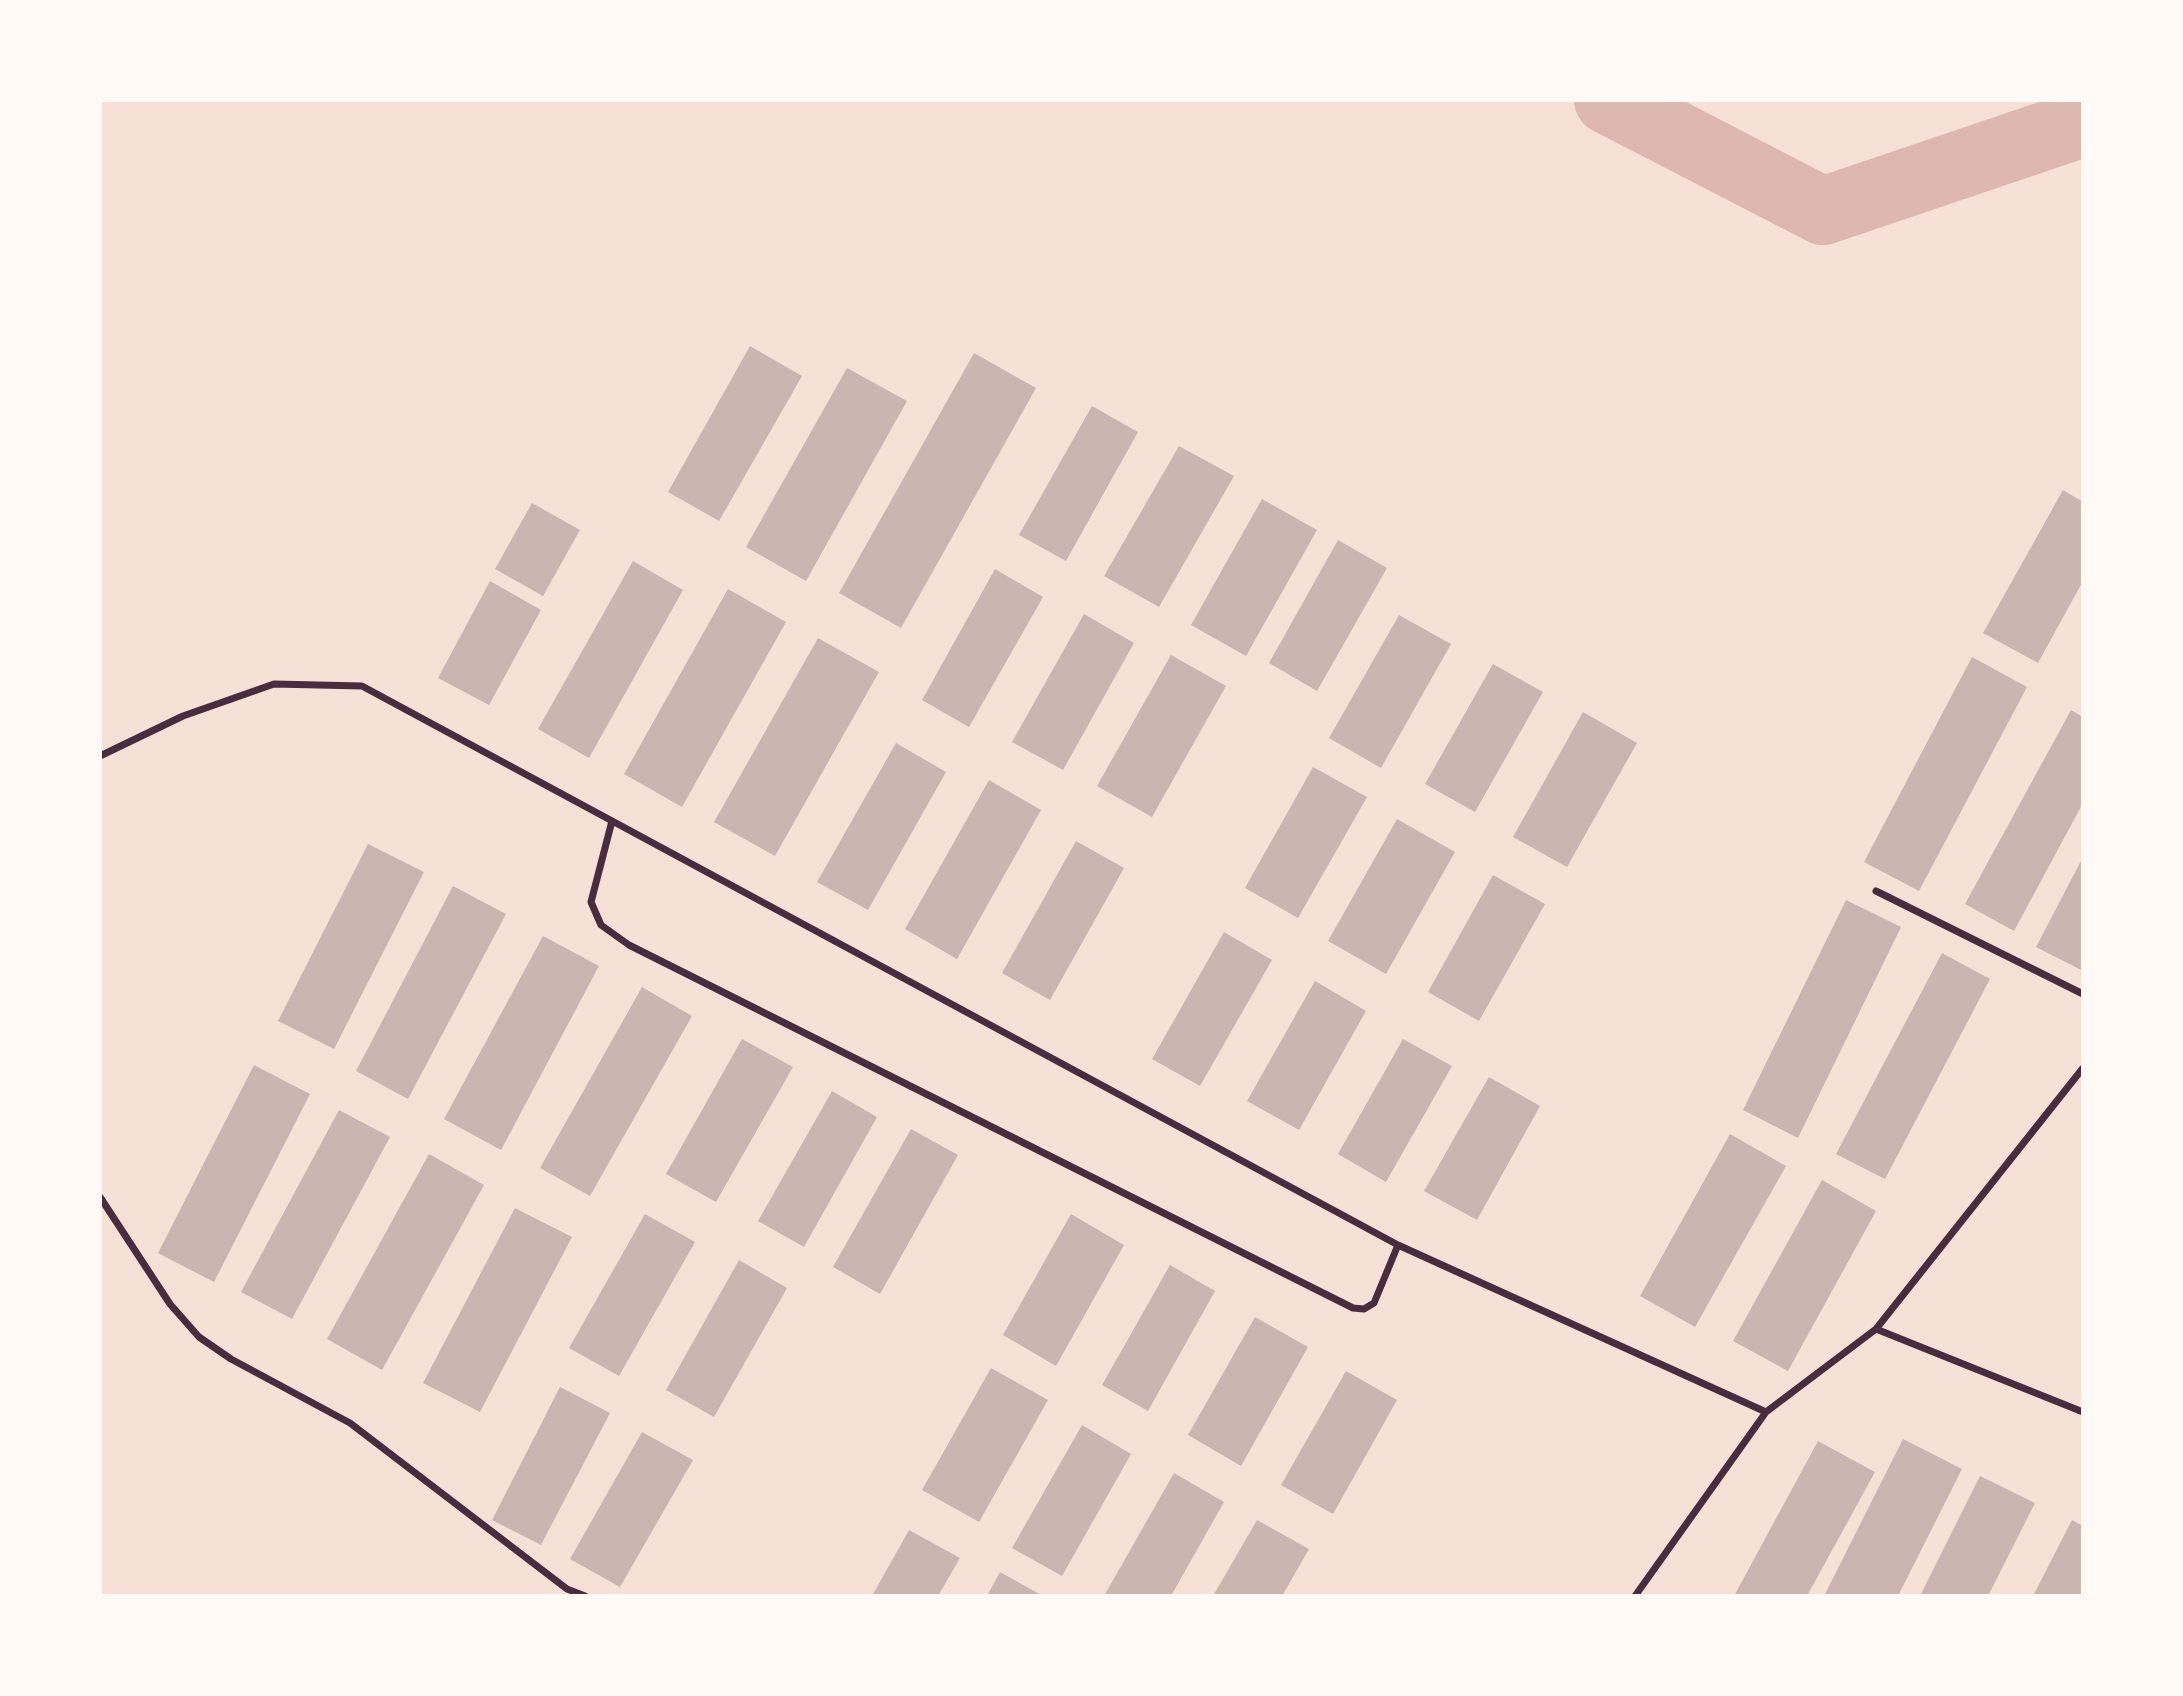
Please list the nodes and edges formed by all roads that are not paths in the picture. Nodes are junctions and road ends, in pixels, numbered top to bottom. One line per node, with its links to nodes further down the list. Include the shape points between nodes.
1 (100, 756): 2 (street, via 183,716 274,684 362,686)
2 (612, 821): 7 (street); 7 (street, via 590,902 601,925 629,945 1353,1308 1364,1309 1374,1303)
3 (1876, 891): 4 (street)
4 (2083, 994)
5 (2083, 1068): 8 (street)
6 (100, 1197): 11 (street, via 170,1304 199,1337 350,1423 567,1589)
7 (1398, 1245): 9 (street)
8 (1877, 1329): 9 (street); 10 (street)
9 (1766, 1412): 12 (street)
10 (2083, 1412)
11 (585, 1596)
12 (1637, 1596)

